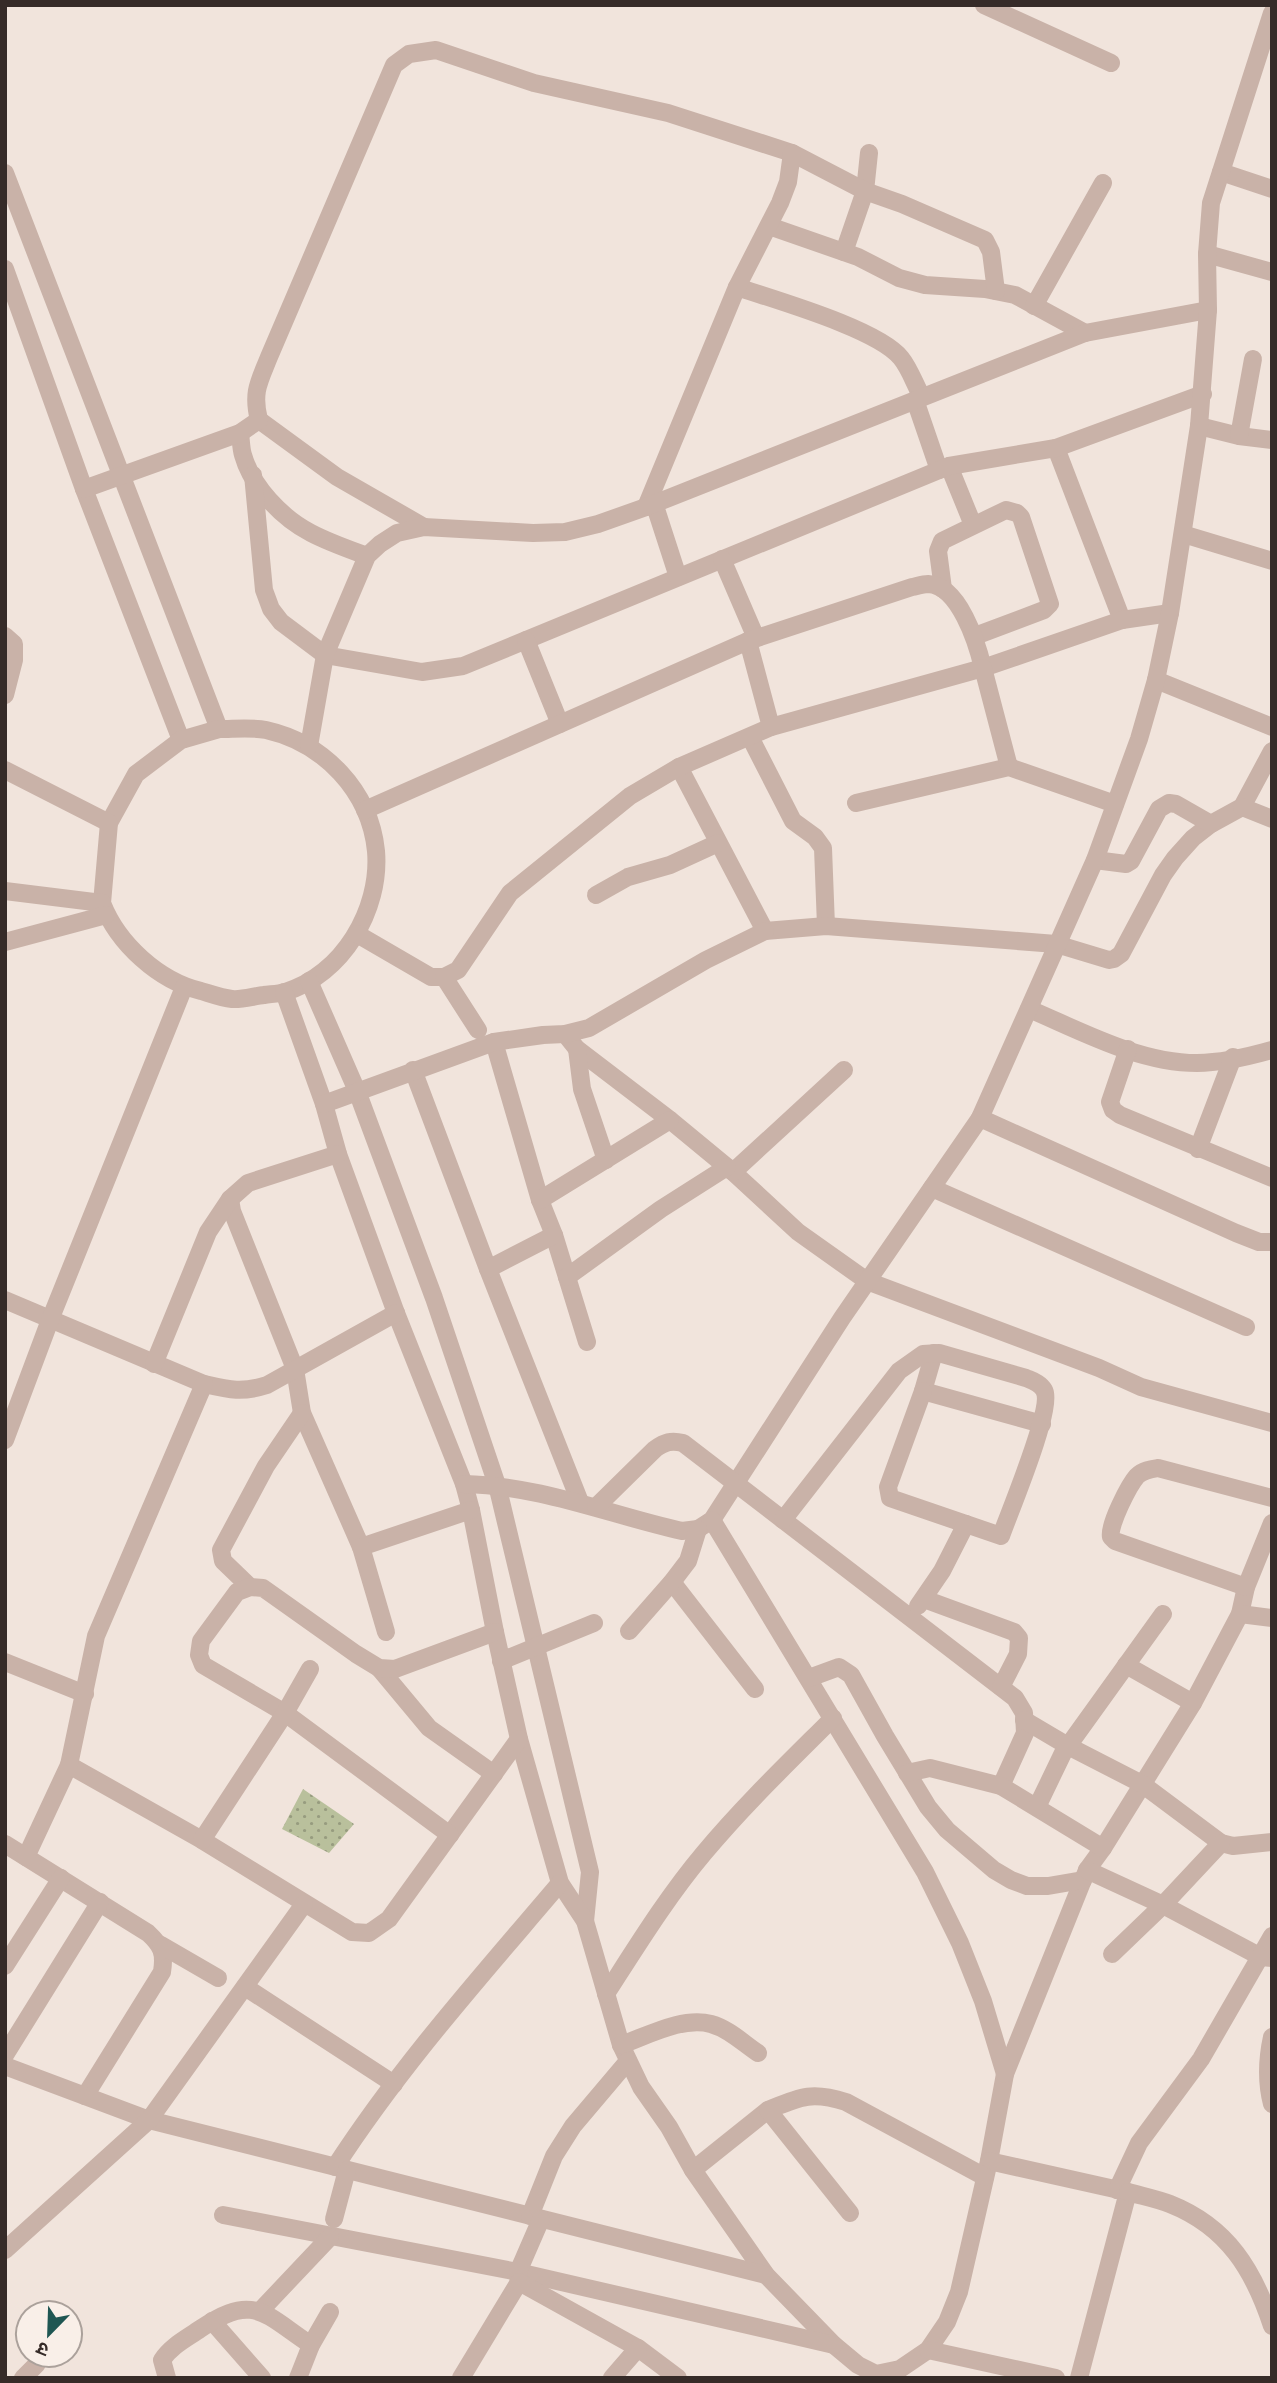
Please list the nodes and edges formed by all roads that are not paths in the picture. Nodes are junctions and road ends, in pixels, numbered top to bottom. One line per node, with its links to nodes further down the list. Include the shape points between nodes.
1 (984, 5): 3 (street)
2 (1272, 13): 7 (street)
3 (1111, 63)
4 (792, 153): 10 (street); 11 (street, via 788,182); 24 (street, via 668,113 534,83 436,50 408,54 394,65 269,356 255,402)
5 (869, 153): 10 (street)
6 (5, 173): 31 (street)
7 (1221, 173): 9 (street); 13 (street, via 1211,203)
8 (1103, 183): 18 (street)
9 (1272, 189)
10 (865, 191): 12 (street); 17 (street, via 985,240)
11 (769, 226): 12 (street); 16 (street)
12 (844, 252): 17 (street, via 925,285)
13 (1207, 254): 15 (street); 19 (street)
14 (5, 269): 33 (street)
15 (1272, 272)
16 (737, 287): 23 (street, via 876,340 901,358); 34 (street)
17 (996, 291): 18 (street)
18 (1034, 306): 20 (street)
19 (1208, 310): 20 (street); 22 (street)
20 (1085, 332): 23 (street)
21 (1254, 359): 27 (street)
22 (1203, 394): 25 (street); 29 (street)
23 (918, 398): 30 (street); 34 (street)
24 (259, 420): 26 (street); 36 (street, via 337,477)
25 (1199, 426): 27 (street); 37 (street)
26 (240, 433): 31 (street); 32 (street, via 243,455)
27 (1239, 436): 28 (street)
28 (1272, 440)
29 (1056, 448): 30 (street); 44 (street)
30 (944, 468): 35 (street); 39 (street)
31 (121, 475): 33 (street); 56 (street)
32 (253, 475): 38 (street, via 264,494 309,533); 49 (street, via 264,590 271,609)
33 (84, 489): 58 (street)
34 (650, 505): 36 (street, via 565,532); 41 (street)
35 (973, 525): 42 (street, via 938,546); 46 (street, via 1006,510 1017,513 1051,600 1044,610)
36 (424, 527): 38 (street, via 397,533)
37 (1183, 534): 40 (street); 43 (street)
38 (367, 556): 49 (street)
39 (722, 559): 41 (street); 47 (street)
40 (1272, 561)
41 (678, 577): 48 (street)
42 (943, 589): 46 (street); 47 (street, via 930,584 912,587)
43 (1170, 613): 44 (street); 51 (street)
44 (1122, 620): 50 (street)
45 (5, 636): 52 (street, via 14,644)
46 (975, 636): 50 (street)
47 (752, 639): 53 (street); 54 (street)
48 (526, 640): 49 (street, via 463,666 422,672); 53 (street)
49 (325, 655): 59 (street)
50 (983, 668): 54 (street); 62 (street)
51 (1156, 680): 55 (street); 65 (street)
52 (5, 695)
53 (560, 724): 67 (street)
54 (771, 727): 57 (street)
55 (1272, 727)
56 (219, 729): 58 (street); 59 (street, via 265,730)
57 (750, 737): 61 (street); 76 (street, via 793,821 823,848)
58 (181, 740): 69 (street, via 136,774)
59 (309, 746): 67 (street, via 339,770)
60 (1272, 751): 66 (street)
61 (678, 767): 71 (street); 81 (street, via 630,796 510,893 458,970)
62 (1009, 767): 64 (street); 65 (street)
63 (5, 770): 69 (street)
64 (856, 803)
65 (1115, 804): 72 (street)
66 (1242, 807): 68 (street); 70 (street)
67 (365, 810): 78 (street, via 376,852 373,894)
68 (1272, 820)
69 (109, 823): 75 (street)
70 (1211, 824): 72 (street, via 1169,803 1159,809 1130,861); 80 (street, via 1169,866 1121,954 1114,959 1101,958)
71 (718, 843): 74 (street, via 670,865 628,877); 77 (street)
72 (1095, 860): 80 (street)
73 (5, 891): 75 (street)
74 (596, 895)
75 (104, 909): 79 (street); 83 (street, via 125,943)
76 (827, 926): 77 (street); 80 (street)
77 (765, 931): 87 (street, via 589,1028)
78 (357, 934): 81 (street, via 431,977); 82 (street, via 336,961)
79 (5, 942)
80 (1056, 944): 85 (street)
81 (444, 977): 86 (street)
82 (309, 981): 84 (street); 95 (street)
83 (184, 987): 84 (street, via 233,999); 114 (street)
84 (284, 992): 96 (street)
85 (1028, 1009): 90 (street); 97 (street)
86 (478, 1030)
87 (565, 1034): 88 (street); 89 (street)
88 (494, 1042): 93 (street); 106 (street)
89 (577, 1049): 98 (street); 101 (street, via 582,1089)
90 (1128, 1049): 92 (street, via 1199,1063); 99 (street, via 1110,1101 1113,1110)
91 (1272, 1049): 92 (street)
92 (1233, 1058): 99 (street)
93 (413, 1070): 95 (street); 109 (street)
94 (844, 1070): 102 (street)
95 (357, 1091): 96 (street); 128 (street)
96 (324, 1104): 100 (street)
97 (980, 1118): 104 (street); 108 (street, via 1236,1233)
98 (670, 1120): 101 (street); 102 (street)
99 (1198, 1149): 103 (street)
100 (338, 1154): 105 (street, via 248,1183); 113 (street)
101 (606, 1160): 106 (street)
102 (730, 1170): 110 (street, via 661,1209); 111 (street, via 798,1232)
103 (1272, 1178)
104 (932, 1188): 111 (street); 115 (street)
105 (230, 1199): 118 (street, via 208,1232); 119 (street)
106 (540, 1200): 107 (street)
107 (554, 1235): 109 (street); 110 (street)
108 (1272, 1242)
109 (488, 1269): 130 (street)
110 (567, 1277): 116 (street)
111 (867, 1281): 123 (street, via 1141,1387); 126 (street)
112 (5, 1300): 114 (street)
113 (396, 1313): 119 (street); 127 (street)
114 (50, 1320): 118 (street); 125 (street)
115 (1246, 1327)
116 (587, 1342)
117 (934, 1353): 121 (street); 124 (street, via 1037,1382 1046,1399); 132 (street, via 923,1354 899,1371)
118 (154, 1364): 120 (street)
119 (295, 1369): 120 (street, via 247,1392); 122 (street)
120 (204, 1384): 158 (street, via 96,1636)
121 (923, 1391): 124 (street); 135 (street, via 888,1493 890,1498)
122 (302, 1413): 136 (street); 138 (street, via 266,1466 221,1550 223,1561)
123 (1272, 1423)
124 (1042, 1424): 135 (street, via 1001,1536)
125 (5, 1440)
126 (735, 1483): 130 (street, via 683,1443 665,1442); 132 (street); 134 (street)
127 (464, 1484): 128 (street); 131 (street)
128 (497, 1485): 130 (street); 149 (street)
129 (1272, 1498): 139 (street, via 1158,1468 1145,1470 1110,1527 1115,1541)
130 (588, 1504): 134 (street, via 681,1531)
131 (471, 1510): 136 (street); 148 (street)
132 (783, 1520): 143 (street)
133 (1272, 1523): 139 (street)
134 (705, 1524): 137 (street, via 688,1561); 155 (street)
135 (966, 1524): 140 (street)
136 (361, 1547): 147 (street)
137 (672, 1582): 146 (street); 157 (street)
138 (250, 1587): 153 (street, via 263,1588); 160 (street, via 237,1592 201,1641 199,1655 203,1665)
139 (1246, 1587): 142 (street)
140 (924, 1599): 143 (street); 156 (street, via 1019,1638 1018,1654)
141 (1163, 1614): 152 (street)
142 (1240, 1614): 144 (street); 159 (street)
143 (909, 1617): 156 (street)
144 (1272, 1618)
145 (594, 1623): 149 (street)
146 (629, 1631)
147 (387, 1632)
148 (495, 1632): 150 (street); 153 (street, via 395,1669)
149 (536, 1646): 150 (street); 184 (street, via 590,1872)
150 (501, 1661): 163 (street)
151 (5, 1662): 158 (street)
152 (1126, 1665): 159 (street); 164 (street)
153 (379, 1668): 167 (street, via 429,1728)
154 (310, 1669): 160 (street)
155 (809, 1678): 161 (street); 166 (street, via 839,1667 852,1675)
156 (1001, 1687): 162 (street, via 1015,1698)
157 (755, 1689)
158 (85, 1694): 165 (street)
159 (1193, 1703): 168 (street)
160 (285, 1713): 171 (street); 172 (street)
161 (833, 1718): 192 (street, via 704,1854 666,1902); 197 (street, via 925,1872 960,1943)
162 (1024, 1720): 164 (street); 169 (street, via 1025,1733)
163 (519, 1739): 167 (street); 180 (street)
164 (1068, 1746): 168 (street); 170 (street)
165 (69, 1765): 172 (street); 177 (street)
166 (908, 1773): 169 (street, via 930,1768); 178 (street, via 947,1830 1002,1875 1027,1886 1048,1886)
167 (494, 1774): 171 (street)
168 (1142, 1784): 174 (street); 176 (street)
169 (1002, 1786): 170 (street)
170 (1037, 1807): 176 (street)
171 (450, 1835): 182 (street, via 389,1919 369,1933 352,1932)
172 (202, 1840): 182 (street)
173 (1272, 1842): 174 (street)
174 (1221, 1843): 183 (street)
175 (5, 1844): 177 (street)
176 (1103, 1848): 178 (street)
177 (26, 1857): 179 (street)
178 (1085, 1875): 183 (street); 197 (street)
179 (61, 1878): 181 (street); 189 (street)
180 (560, 1883): 184 (street); 198 (street)
181 (100, 1902): 186 (street); 196 (street)
182 (304, 1904): 191 (street)
183 (1163, 1905): 187 (street); 188 (street)
184 (584, 1921): 192 (street)
185 (1272, 1936): 188 (street)
186 (161, 1945): 190 (street); 199 (street, via 165,1957 162,1972)
187 (1112, 1954)
188 (1266, 1958): 206 (street, via 1201,2059 1139,2143)
189 (5, 1966)
190 (218, 1978)
191 (245, 1987): 198 (street); 202 (street)
192 (606, 1994): 194 (street)
193 (1272, 2037): 200 (street, via 1267,2057)
194 (624, 2053): 195 (street, via 687,2022 728,2031); 205 (street); 209 (street, via 554,2156)
195 (758, 2053)
196 (7, 2067): 199 (street)
197 (1005, 2074): 204 (street)
198 (394, 2084): 203 (street, via 363,2123)
199 (85, 2096): 202 (street)
200 (1272, 2104)
201 (768, 2110): 204 (street, via 801,2096 824,2095); 205 (street); 207 (street)
202 (149, 2120): 203 (street); 212 (street)
203 (341, 2168): 209 (street); 210 (street)
204 (987, 2169): 206 (street); 222 (street, via 959,2292 947,2322)
205 (694, 2170): 213 (street)
206 (1123, 2191): 218 (street, via 1171,2204 1209,2227 1242,2259 1261,2292); 232 (street)
207 (850, 2213)
208 (223, 2215): 211 (street)
209 (536, 2217): 213 (street); 214 (street)
210 (334, 2219)
211 (330, 2237): 214 (street); 215 (street)
212 (5, 2250)
213 (766, 2275): 220 (street)
214 (519, 2277): 220 (street); 221 (street); 227 (street)
215 (260, 2311): 217 (street, via 235,2310); 219 (street)
216 (330, 2312): 219 (street)
217 (212, 2321): 224 (street, via 168,2351 162,2360); 225 (street)
218 (1272, 2326)
219 (310, 2345): 226 (street)
220 (834, 2345): 223 (street)
221 (638, 2348): 228 (street); 229 (street)
222 (928, 2350): 223 (street, via 900,2369); 231 (street)
223 (879, 2375): 230 (street)
224 (167, 2378)
225 (262, 2378)
226 (298, 2378)
227 (461, 2378)
228 (612, 2378)
229 (678, 2378)
230 (909, 2378)
231 (1056, 2378)
232 (1079, 2378)

